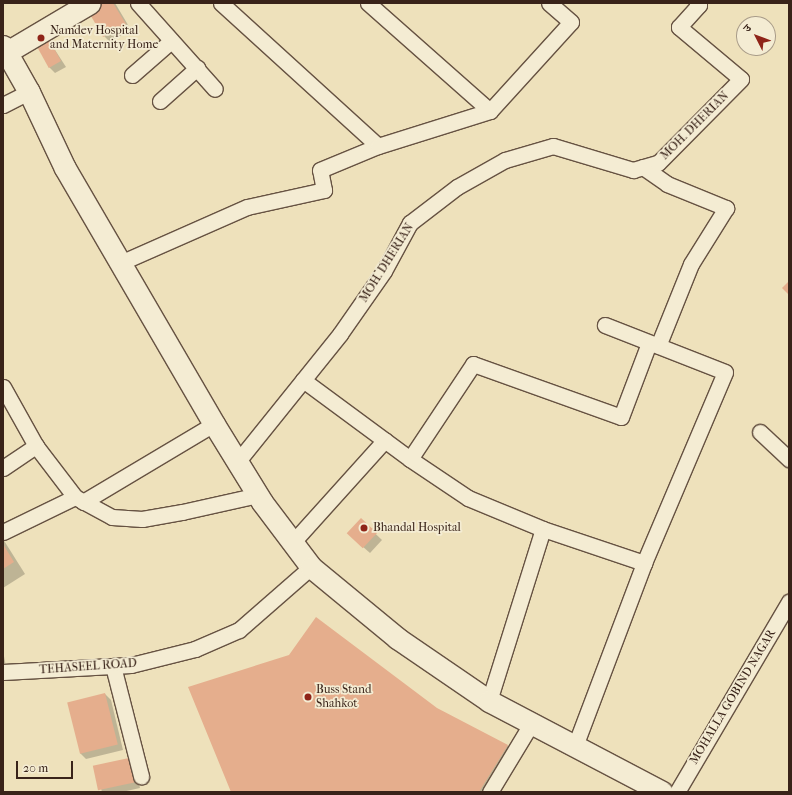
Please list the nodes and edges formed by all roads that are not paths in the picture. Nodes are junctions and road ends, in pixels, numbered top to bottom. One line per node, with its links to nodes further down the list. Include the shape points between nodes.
1 (90, 3): 8 (street)
2 (138, 3): 7 (street)
3 (222, 3): 16 (street)
4 (368, 3): 15 (street)
5 (549, 3): 15 (street, via 571,22)
6 (697, 3): 17 (street, MOH. DHERIAN, via 699,5 679,27 741,79 658,163)
7 (171, 41): 9 (street); 10 (street)
8 (5, 49): 12 (street)
9 (197, 68): 11 (street); 13 (street)
10 (132, 76)
11 (215, 89)
12 (29, 92): 14 (street); 18 (street, via 65,168)
13 (160, 101)
14 (3, 105)
15 (490, 111): 16 (street)
16 (378, 146): 18 (street, via 320,170 324,190 247,207)
17 (643, 167): 20 (street, via 667,184 726,208 691,264); 21 (street, MOH. DHERIAN, via 633,170 553,146 505,160 457,187 410,223 384,271 340,334)
18 (120, 263): 23 (street)
19 (605, 325): 20 (street)
20 (653, 344): 27 (street, via 621,417 473,364); 36 (street, via 725,372)
21 (303, 380): 25 (street); 29 (street, MOH. DHERIAN)
22 (3, 387): 26 (street)
23 (214, 424): 29 (street); 32 (street)
24 (760, 432): 28 (street)
25 (385, 440): 27 (street); 35 (street)
26 (36, 446): 30 (street); 32 (street)
27 (410, 459): 33 (street, via 468,498)
28 (789, 459)
29 (238, 461): 31 (street)
30 (3, 468)
31 (258, 494): 32 (street, via 142,519 112,517); 35 (street)
32 (79, 500): 34 (street)
33 (543, 529): 36 (street); 41 (street)
34 (3, 532)
35 (293, 542): 37 (street)
36 (644, 563): 43 (street)
37 (311, 567): 39 (street, TEHASEEL ROAD, via 239,630 195,649 132,665); 41 (street, via 397,638)
38 (789, 602): 47 (street, MOHALLA GOBIND NAGAR)
39 (113, 666): 40 (street, TEHASEEL ROAD); 44 (street)
40 (3, 672)
41 (489, 701): 42 (street)
42 (531, 724): 43 (street); 45 (street)
43 (575, 746): 46 (street)
44 (141, 776)
45 (490, 792)
46 (662, 792)
47 (677, 792)

